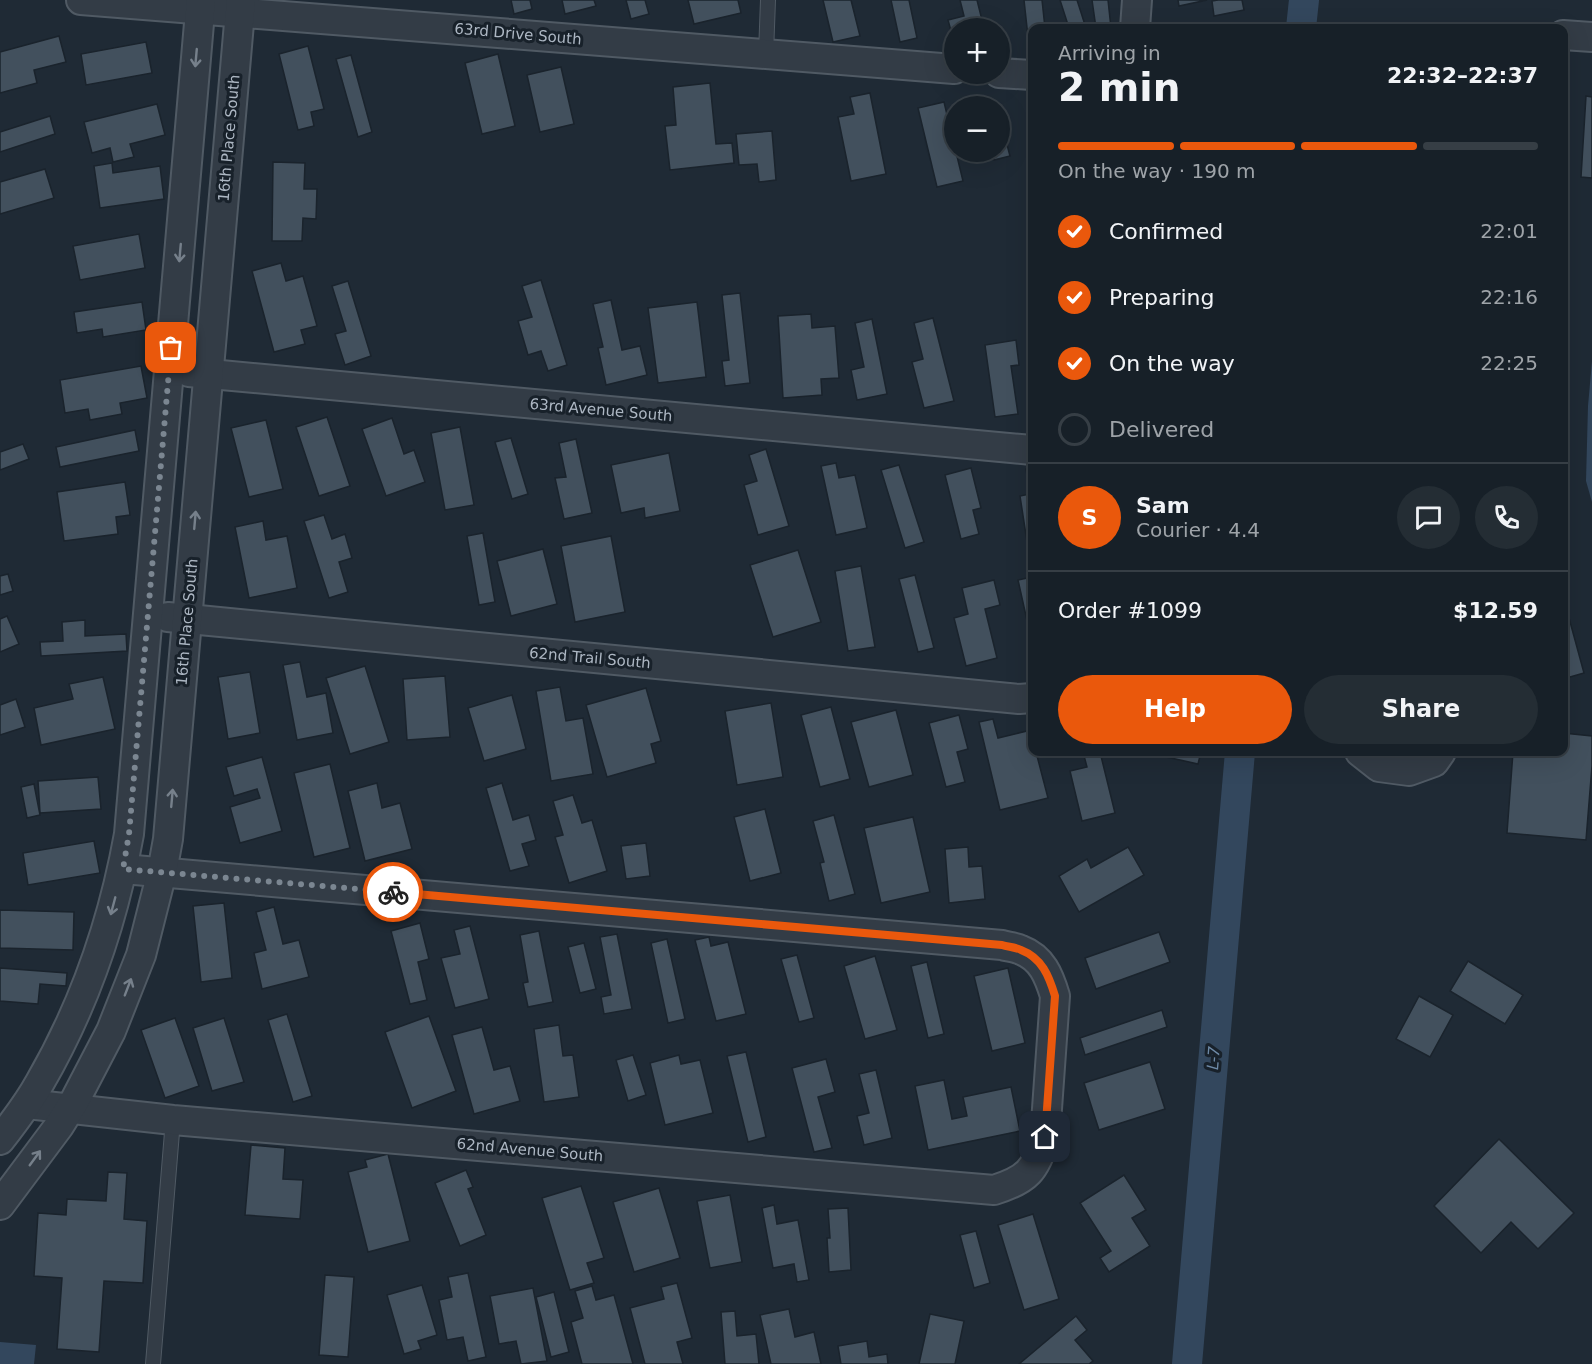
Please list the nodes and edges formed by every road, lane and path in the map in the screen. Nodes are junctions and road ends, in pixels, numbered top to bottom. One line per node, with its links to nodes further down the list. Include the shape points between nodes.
1 (81, 0): 4 (street, 63rd Drive South)
2 (768, 0): 9 (lane)
3 (1137, 0): 6 (street)
4 (201, 4): 5 (street, 63rd Drive South); 13 (street, one-way to 13)
5 (240, 6): 9 (street, 63rd Drive South); 14 (street, 16th Place South)
6 (1135, 24)
7 (1568, 35): 8 (street)
8 (1592, 37)
9 (766, 54): 10 (street, 63rd Drive South)
10 (944, 68)
11 (1010, 74): 12 (street)
12 (1028, 75)
13 (169, 371): 14 (street, 63rd Avenue South); 16 (street)
14 (208, 374): 15 (street, 63rd Avenue South); 17 (street, 16th Place South, one-way to 14)
15 (1028, 450)
16 (148, 615): 17 (street, 62nd Trail South); 21 (street)
17 (187, 619): 18 (street, 62nd Trail South); 22 (street, 16th Place South, one-way to 17)
18 (1028, 698)
19 (1365, 756): 20 (street, via 1379,767 1409,771 1434,762)
20 (1438, 756)
21 (123, 869): 22 (street); 23 (street, one-way to 23, via 103,943 75,1015)
22 (162, 872): 24 (street, 16th Place South, one-way to 22, via 111,1031 141,955); 25 (street, 62nd Avenue South, via 1002,945 1022,950 1038,961 1050,977 1055,996 1045,1137 1040,1156 1028,1173 994,1190)
23 (27, 1104): 24 (street, 62nd Avenue South); 26 (street)
24 (69, 1109): 25 (street, 62nd Avenue South); 27 (street, 16th Place South, one-way to 24)
25 (173, 1120): 28 (lane)
26 (0, 1140)
27 (0, 1205)
28 (153, 1364)

